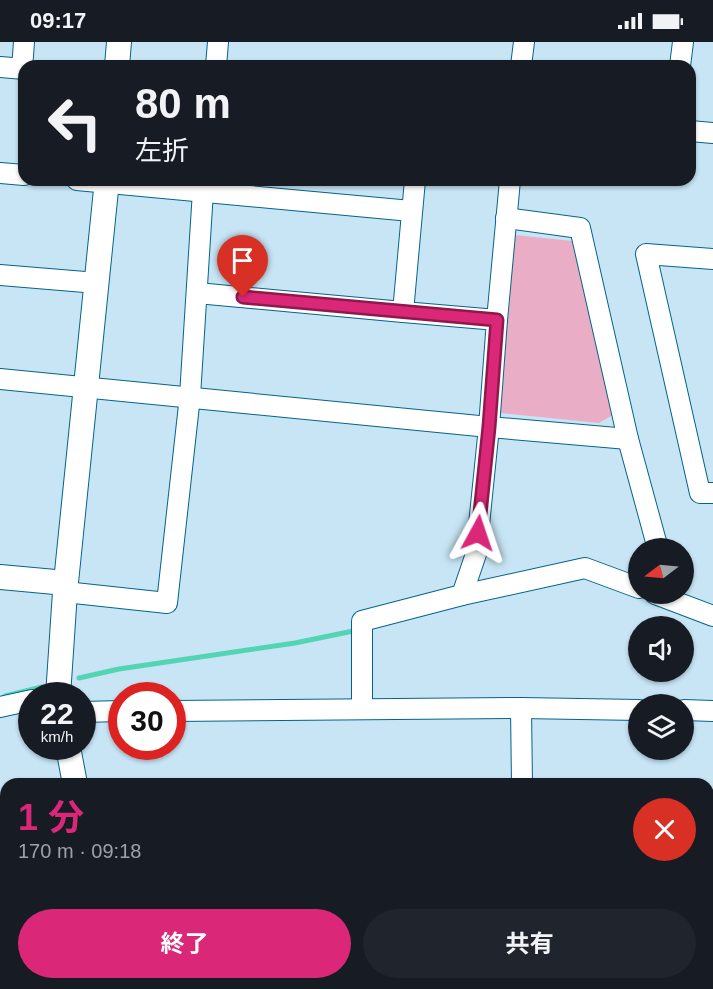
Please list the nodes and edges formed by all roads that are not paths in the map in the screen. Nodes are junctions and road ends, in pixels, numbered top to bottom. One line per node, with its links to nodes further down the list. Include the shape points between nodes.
1 (24, 42): 6 (street)
2 (119, 42): 7 (street)
3 (219, 42): 8 (street)
4 (524, 42): 9 (street)
5 (683, 42): 10 (street)
6 (23, 60)
7 (118, 60)
8 (217, 60)
9 (522, 60)
10 (681, 60)
11 (0, 67): 12 (street)
12 (18, 69)
13 (696, 132): 14 (street)
14 (713, 133)
15 (0, 173): 16 (street)
16 (18, 174)
17 (107, 186): 26 (street)
18 (155, 186): 21 (street)
19 (415, 186): 22 (street)
20 (509, 186): 23 (street)
21 (203, 191): 22 (street); 27 (street)
22 (411, 211): 28 (street)
23 (506, 218): 29 (street); 34 (street, via 580,228)
24 (713, 259): 35 (street, via 646,254 700,493)
25 (0, 275): 26 (street)
26 (97, 283): 31 (street)
27 (197, 293): 28 (street); 32 (street)
28 (403, 312): 29 (street)
29 (497, 320): 33 (street)
30 (0, 379): 31 (street)
31 (86, 387): 32 (street); 39 (street)
32 (190, 396): 33 (street); 39 (street, via 167,603)
33 (489, 427): 34 (street); 40 (street, via 476,554)
34 (628, 439): 36 (street)
35 (713, 493)
36 (655, 538)
37 (0, 577): 39 (street)
38 (628, 584): 40 (street, via 585,568)
39 (65, 588): 43 (street)
40 (462, 595): 46 (street, via 362,621)
41 (684, 604): 42 (street)
42 (713, 616)
43 (58, 682)
44 (18, 703): 45 (street)
45 (0, 707)
46 (362, 708): 47 (street); 50 (street)
47 (521, 708): 48 (street); 54 (street)
48 (628, 710)
49 (694, 710): 51 (street)
50 (186, 711)
51 (713, 711)
52 (70, 760): 53 (street)
53 (74, 778)
54 (522, 778)

